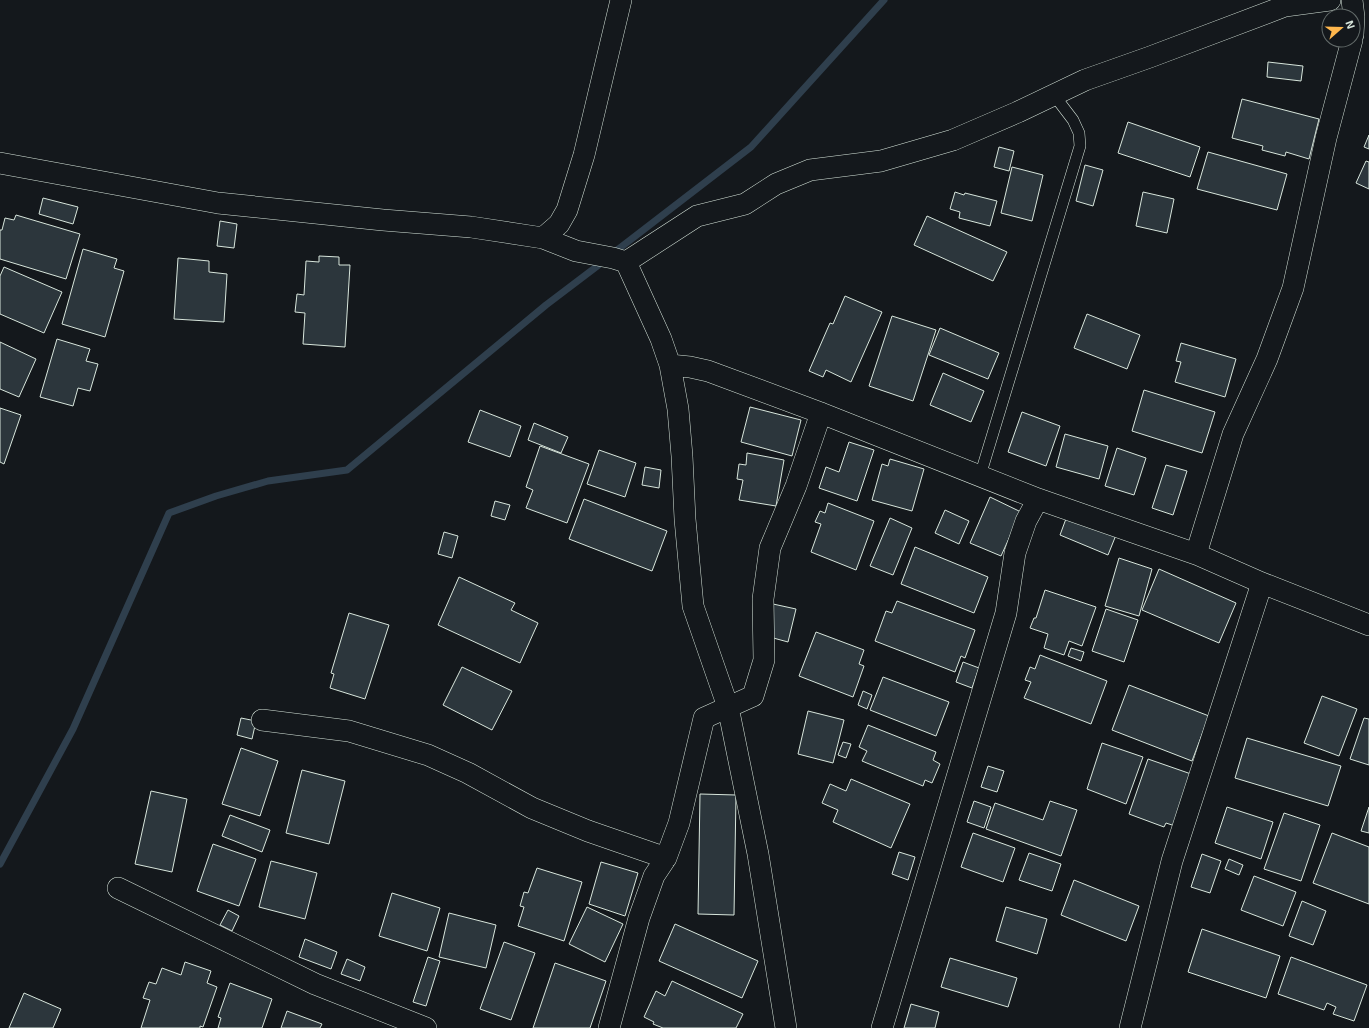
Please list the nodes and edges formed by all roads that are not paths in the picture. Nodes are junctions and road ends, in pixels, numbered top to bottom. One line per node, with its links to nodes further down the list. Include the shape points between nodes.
1 (621, 0): 7 (street, via 584,155 567,210 559,224)
2 (1330, 0): 3 (street)
3 (1285, 3): 5 (street, via 1085,80)
4 (1350, 48): 13 (street, via 1326,138 1293,288 1267,359 1232,434)
5 (1054, 95): 8 (street, via 945,142 881,161 810,170 776,184 745,204 698,216); 11 (lane, via 1073,120 1079,133 1080,146)
6 (0, 164): 7 (street, via 218,203 471,227)
7 (543, 238): 8 (street, via 576,251)
8 (626, 262): 9 (street)
9 (670, 365): 10 (street, via 708,371); 16 (street, via 678,409 693,606)
10 (821, 413): 11 (street); 16 (street, via 796,486 770,548 763,599 764,660 754,696)
11 (980, 476): 12 (street)
12 (1038, 499): 13 (street); 23 (street, via 1026,521 1015,553 1006,613)
13 (1196, 554): 14 (street)
14 (1262, 583): 15 (street); 24 (street, via 1172,861)
15 (1369, 624)
16 (728, 707): 18 (street, via 704,718 678,822); 22 (street, via 758,854)
17 (262, 720): 18 (street, via 349,731 428,755 468,773 532,808)
18 (666, 858): 21 (street, via 654,876 639,918)
19 (118, 888): 20 (street, via 315,984)
20 (426, 1028)
21 (608, 1028)
22 (786, 1028)
23 (882, 1028)
24 (1130, 1028)

